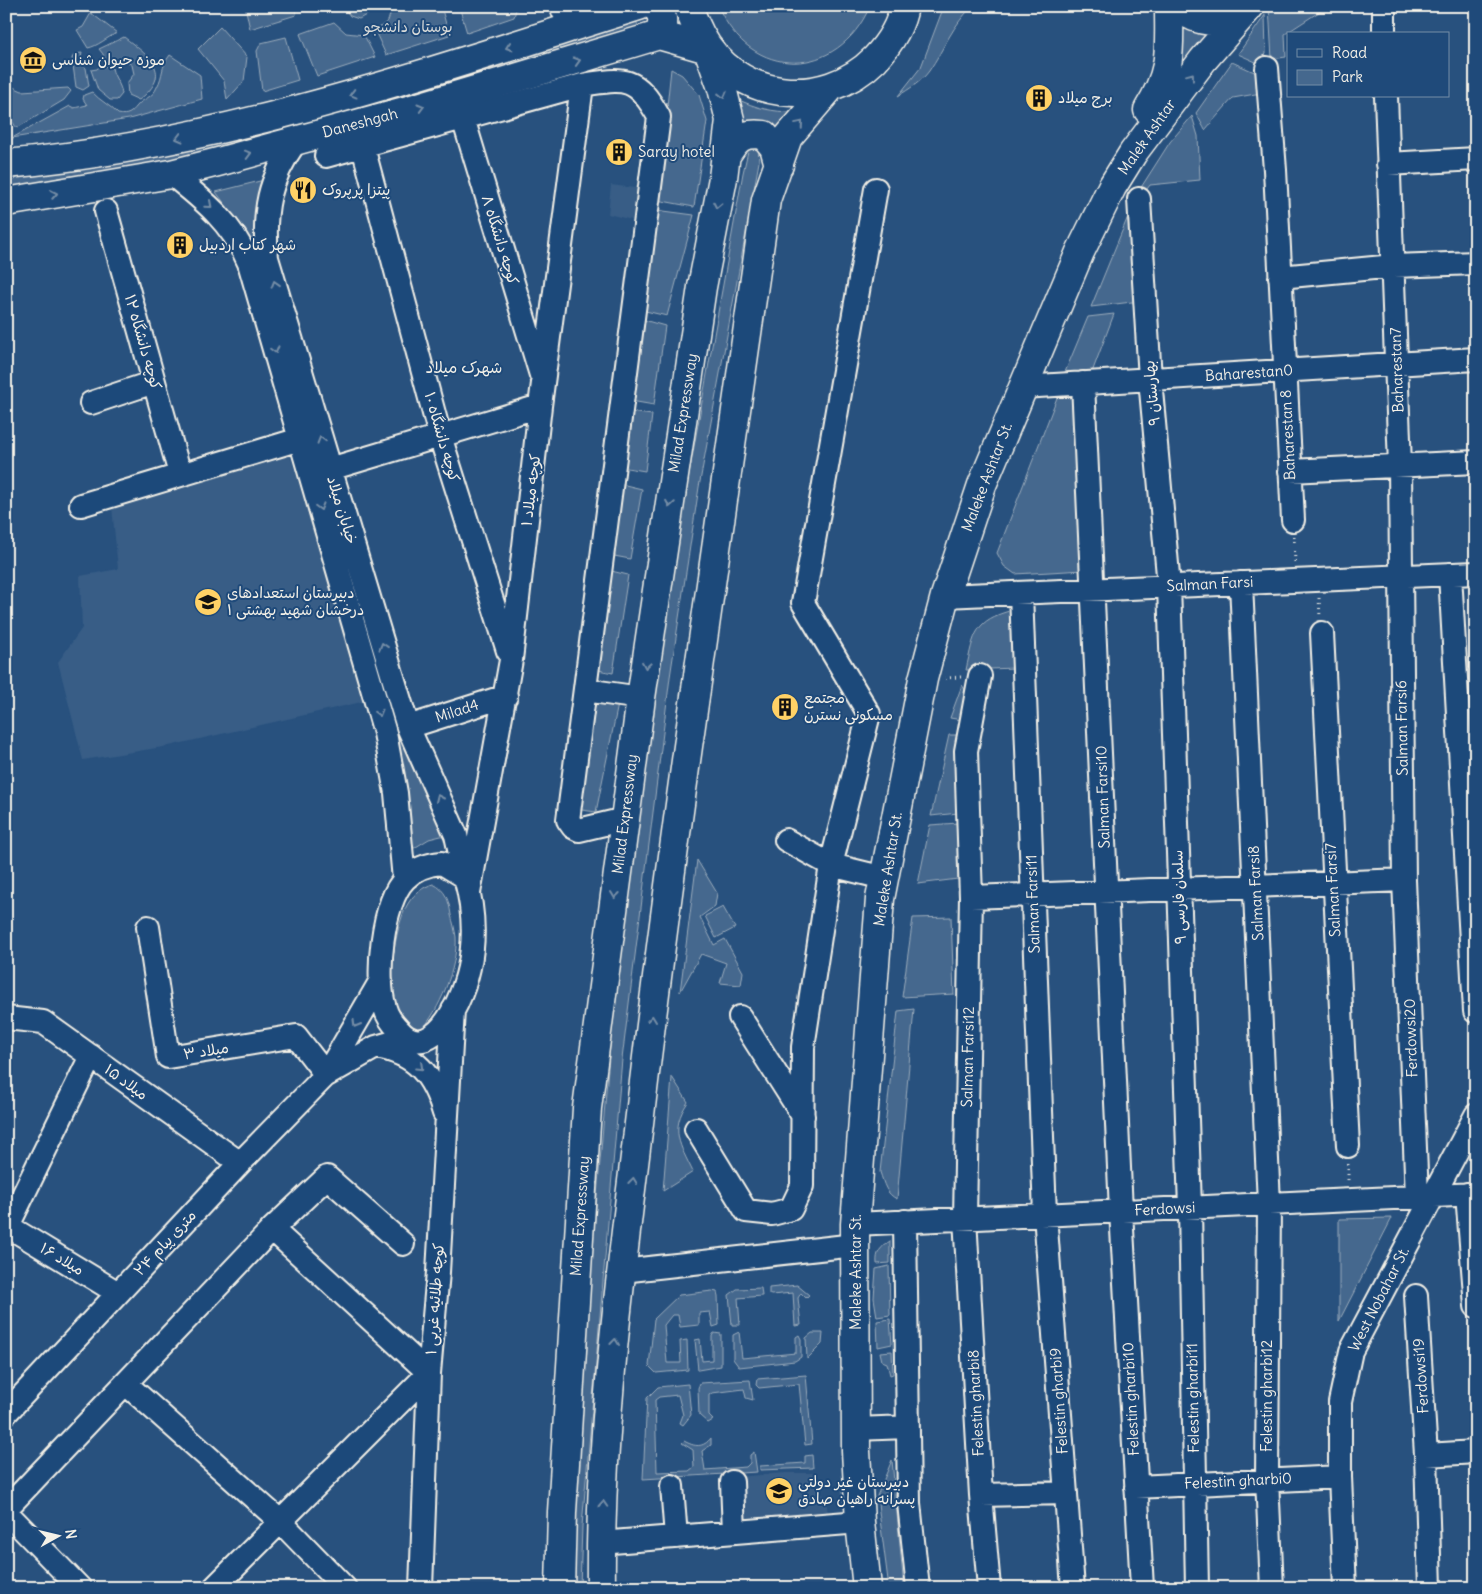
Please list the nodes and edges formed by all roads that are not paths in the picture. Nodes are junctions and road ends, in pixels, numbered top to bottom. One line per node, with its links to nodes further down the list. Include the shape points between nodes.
1 (655, 6): 10 (main road, via 662,16)
2 (689, 6): 11 (main road)
3 (904, 6): 14 (main road, via 887,46 862,72)
4 (1169, 6): 26 (main road, Malek Ashtar, via 1168,68 1162,88 1116,159)
5 (1178, 6): 6 (main road, via 1192,17 1207,21 1223,21)
6 (1250, 6): 26 (main road, Malek Ashtar, one-way to 6, via 1186,82)
7 (1384, 6): 9 (street)
8 (617, 9): 22 (main road, Daneshgah, one-way to 22, via 406,80 214,130 160,143)
9 (1384, 32)
10 (659, 35): 11 (main road); 16 (main road, Daneshgah, one-way to 10)
11 (708, 49): 14 (main road, via 732,72 762,88 796,93); 20 (main road, Milad Expressway, one-way to 20, via 730,120)
12 (1267, 68): 34 (street, Baharestan 8)
13 (582, 85): 16 (street); 40 (street, کوچه میلاد ۱); 65 (street, via 619,79 629,83 647,96 659,117)
14 (830, 88): 24 (main road, one-way to 14, via 788,137)
15 (1386, 98): 23 (street, Baharestan7)
16 (460, 107): 17 (main road, Daneshgah); 40 (street, کوچه دانشگاه ۸)
17 (360, 135): 18 (main road, Daneshgah); 19 (street); 45 (street, کوچه دانشگاه ۱۰)
18 (296, 141): 25 (main road, Daneshgah, one-way to 18); 31 (street, خیابان میلاد, via 272,181)
19 (326, 156)
20 (725, 157): 24 (main road, via 735,141 749,133 764,135 774,147); 67 (main road, Milad Expressway, one-way to 67, via 702,287)
21 (1476, 159): 23 (street)
22 (6, 164)
23 (1388, 164): 33 (street, Baharestan7)
24 (778, 165): 113 (main road, one-way to 24, via 666,902 766,200)
25 (171, 174): 29 (main road, Daneshgah, one-way to 25); 31 (street, خیابان میلاد, one-way to 31, via 215,210)
26 (1112, 187): 42 (main road, Maleke Ashtar St., via 1080,252)
27 (876, 189): 73 (street, via 803,603 869,714)
28 (1139, 199): 38 (street, بهارستان ۹)
29 (6, 202)
30 (106, 211): 39 (street, کوچه دانشگاه ۱۲)
31 (258, 261): 46 (street, خیابان میلاد, one-way to 46); 49 (street, خیابان میلاد, one-way to 31)
32 (1476, 263): 33 (street)
33 (1394, 266): 34 (street); 36 (street, Baharestan7)
34 (1280, 277): 37 (street, Baharestan 8)
35 (1476, 359): 36 (street, Baharestan0)
36 (1396, 364): 37 (street, Baharestan0); 48 (street, Baharestan7)
37 (1285, 371): 38 (street, Baharestan0); 50 (street, Baharestan 8)
38 (1150, 379): 41 (street, Baharestan0); 58 (street, بهارستان ۹)
39 (154, 382): 43 (street); 51 (street, کوچه دانشگاه ۱۲)
40 (544, 383): 44 (street, کوچه میلاد ۱)
41 (1083, 383): 42 (street, Baharestan0); 59 (street, Salman Farsi10)
42 (1022, 387): 61 (main road, Maleke Ashtar St., via 982,485)
43 (91, 403)
44 (540, 406): 45 (street); 63 (street, کوچه میلاد ۱)
45 (440, 436): 49 (street); 63 (street, کوچه دانشگاه ۱۰)
46 (300, 439): 51 (street); 76 (street, خیابان میلاد, one-way to 76, via 384,733 396,793)
47 (1476, 462): 48 (street)
48 (1400, 466): 50 (street); 56 (street, Baharestan7)
49 (330, 469): 68 (street, خیابان میلاد, one-way to 49)
50 (1290, 471): 53 (street, Baharestan 8)
51 (180, 474): 52 (street)
52 (82, 505)
53 (1293, 520)
54 (1476, 573): 55 (street, Salman Farsi)
55 (1450, 574): 56 (street, Salman Farsi); 74 (street)
56 (1400, 576): 57 (street, Salman Farsi); 77 (street, Salman Farsi6)
57 (1241, 583): 58 (street, Salman Farsi); 80 (street, Salman Farsi8)
58 (1169, 586): 59 (street, Salman Farsi); 81 (street, سلمان فارسی ۹)
59 (1094, 590): 60 (street, Salman Farsi); 82 (street, Salman Farsi10)
60 (1021, 593): 61 (street, Salman Farsi); 83 (street, Salman Farsi11)
61 (945, 596): 75 (main road, Maleke Ashtar St., via 922,679)
62 (1322, 633): 78 (street, Salman Farsi7)
63 (511, 660): 66 (street, کوچه میلاد ۱)
64 (980, 676): 84 (street, Salman Farsi12, via 966,751)
65 (585, 690): 67 (street); 70 (street, via 568,820 579,830)
66 (506, 696): 68 (street, Milad4); 69 (street, کوچه میلاد ۱)
67 (640, 698): 70 (main road, Milad Expressway)
68 (408, 727): 71 (street, خیابان میلاد, one-way to 68)
69 (486, 807): 71 (street, via 479,820 472,823); 79 (street, کوچه میلاد ۱)
70 (625, 819): 142 (main road, Milad Expressway, one-way to 142, via 587,1108)
71 (450, 822): 79 (street, خیابان میلاد)
72 (786, 840): 73 (street)
73 (831, 864): 75 (street); 96 (street, via 803,1047)
74 (1471, 874): 88 (street)
75 (884, 878): 111 (main road, Maleke Ashtar St.)
76 (404, 880): 79 (street, via 428,864 442,863); 86 (street, via 385,932 380,955)
77 (1404, 880): 78 (street); 102 (street, Ferdowsi20)
78 (1333, 882): 80 (street); 99 (street, Salman Farsi7)
79 (467, 885): 87 (street, خیابان میلاد, via 473,910 474,937 470,967)
80 (1256, 886): 81 (street); 103 (street, Salman Farsi8)
81 (1179, 889): 82 (street); 104 (street, سلمان فارسی ۹)
82 (1107, 891): 83 (street); 105 (street, Salman Farsi10)
83 (1032, 894): 84 (street); 106 (street, Salman Farsi11)
84 (971, 897): 107 (street, Salman Farsi12)
85 (148, 927): 94 (street, میلاد ۳, via 168,1057 296,1036)
86 (380, 982): 91 (street, via 388,1017); 94 (street, one-way to 94)
87 (453, 1010): 91 (street, via 432,1037); 97 (street, کوچه طلائیه غربی ۱)
88 (1475, 1011)
89 (740, 1017): 96 (street)
90 (6, 1018): 93 (street, میلاد ۱۵, via 43,1022)
91 (406, 1038): 92 (street)
92 (376, 1047): 94 (street); 97 (street, one-way to 97, via 393,1050 418,1064 440,1098)
93 (91, 1056): 100 (street, میلاد ۱۵); 109 (street)
94 (326, 1075): 100 (street, ۲۴ متری پیام)
95 (1476, 1115): 102 (street, West Nobahar St.)
96 (803, 1116): 98 (street, via 802,1186 791,1209 772,1214 746,1211)
97 (447, 1121): 117 (street, کوچه طلائیه غربی ۱)
98 (696, 1129)
99 (1348, 1146)
100 (240, 1163): 114 (street, ۲۴ متری پیام)
101 (1471, 1194): 102 (street, Ferdowsi); 116 (street)
102 (1425, 1196): 103 (street, Ferdowsi); 124 (street, West Nobahar St., via 1351,1351 1340,1402)
103 (1269, 1204): 104 (street, Ferdowsi); 125 (street, Felestin gharbi12)
104 (1190, 1208): 105 (street, Ferdowsi); 127 (street, Felestin gharbi11)
105 (1121, 1211): 106 (street, Ferdowsi); 129 (street, Felestin gharbi10)
106 (1045, 1214): 107 (street, Ferdowsi); 130 (street, Felestin gharbi9)
107 (965, 1218): 108 (street, Ferdowsi); 131 (street, Felestin gharbi8)
108 (905, 1222): 111 (street, Ferdowsi); 120 (street)
109 (7, 1225): 114 (street, میلاد ۱۶)
110 (272, 1230): 112 (street, via 327,1177); 117 (street); 118 (street)
111 (855, 1235): 113 (street, Ferdowsi); 121 (main road, Maleke Ashtar St.)
112 (403, 1244)
113 (622, 1271): 137 (main road, one-way to 113)
114 (118, 1293): 119 (street, ۲۴ متری پیام)
115 (1416, 1296): 123 (street, Ferdowsi19)
116 (1476, 1306)
117 (429, 1373): 133 (street); 141 (street, کوچه طلائیه غربی ۱)
118 (126, 1384): 132 (street); 133 (street)
119 (6, 1414)
120 (908, 1427): 121 (street); 145 (street, via 909,1503)
121 (856, 1429): 134 (main road, Maleke Ashtar St.)
122 (1476, 1452): 123 (street)
123 (1426, 1455): 152 (street, Ferdowsi19)
124 (1340, 1477): 125 (street, Felestin gharbi0); 151 (street, West Nobahar St.)
125 (1267, 1479): 127 (street, Felestin gharbi0); 150 (street, Felestin gharbi12)
126 (732, 1482): 135 (street)
127 (1195, 1483): 129 (street, Felestin gharbi0); 149 (street, Felestin gharbi11)
128 (672, 1486): 136 (street)
129 (1136, 1488): 148 (street, Felestin gharbi10)
130 (1066, 1493): 131 (street); 147 (street, Felestin gharbi9)
131 (981, 1495): 146 (street, Felestin gharbi8)
132 (6, 1511): 138 (street)
133 (280, 1521): 139 (street); 140 (street)
134 (860, 1522): 135 (street); 144 (main road, Maleke Ashtar St.)
135 (734, 1532): 136 (street)
136 (676, 1537): 137 (street)
137 (600, 1543): 143 (main road)
138 (80, 1588)
139 (214, 1588)
140 (345, 1588)
141 (421, 1588)
142 (560, 1588)
143 (601, 1588)
144 (868, 1588)
145 (918, 1588)
146 (989, 1588)
147 (1073, 1588)
148 (1142, 1588)
149 (1197, 1588)
150 (1272, 1588)
151 (1345, 1588)
152 (1430, 1588)

